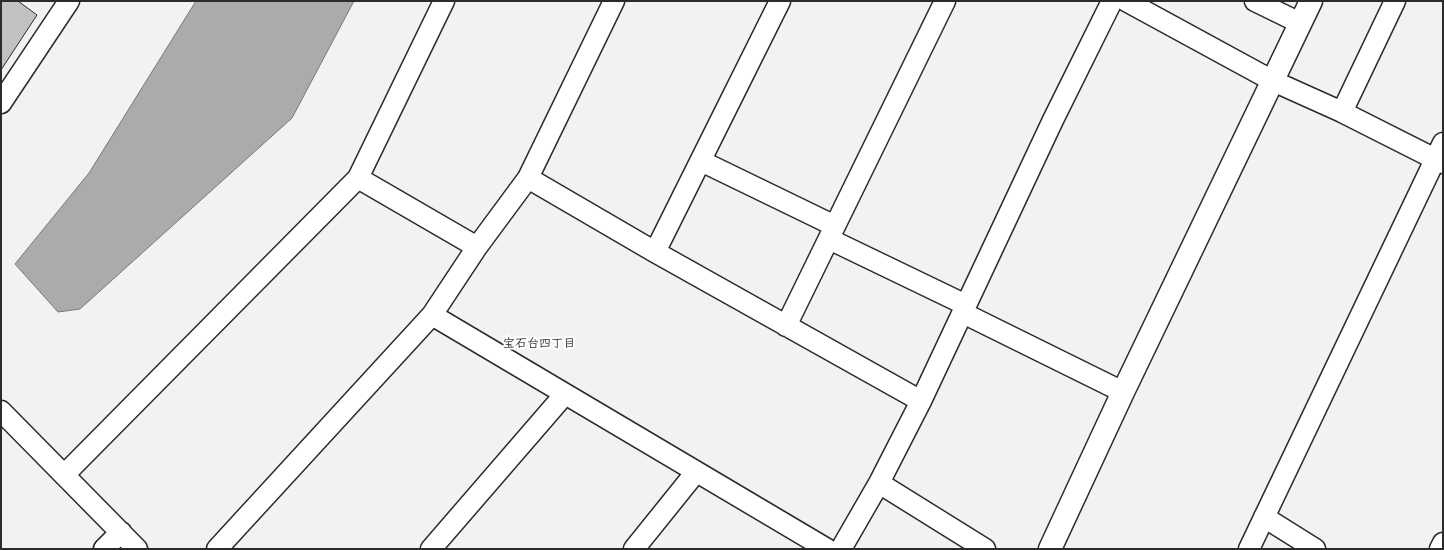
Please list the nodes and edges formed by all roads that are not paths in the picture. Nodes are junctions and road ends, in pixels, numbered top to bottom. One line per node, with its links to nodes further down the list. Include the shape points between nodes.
1 (69, 1): 13 (street)
2 (444, 1): 17 (street)
3 (614, 1): 18 (street)
4 (780, 1): 16 (street)
5 (945, 1): 19 (street)
6 (1112, 1): 22 (street)
7 (1126, 1): 12 (street)
8 (1255, 1): 11 (street)
9 (1311, 1): 11 (street)
10 (1395, 1): 14 (street)
11 (1300, 23): 12 (street)
12 (1273, 81): 14 (street); 25 (street)
13 (1, 103)
14 (1342, 112): 15 (street)
15 (1440, 155): 32 (street)
16 (701, 161): 19 (street); 21 (street)
17 (358, 178): 20 (street); 30 (street)
18 (528, 178): 20 (street); 21 (street)
19 (832, 232): 22 (street); 24 (street)
20 (477, 247): 23 (street)
21 (655, 252): 24 (street)
22 (964, 309): 25 (street); 27 (street)
23 (432, 315): 26 (street); 37 (street)
24 (786, 326): 27 (street)
25 (1123, 392): 43 (street)
26 (565, 394): 29 (street); 38 (street)
27 (921, 402): 31 (street)
28 (1, 411): 30 (street)
29 (696, 472): 39 (street); 40 (street)
30 (64, 475): 33 (street)
31 (879, 483): 41 (street); 42 (street)
32 (1264, 517): 44 (street); 45 (street)
33 (121, 532): 35 (street); 36 (street)
34 (1443, 543): 46 (street)
35 (104, 549)
36 (138, 549)
37 (217, 549)
38 (431, 549)
39 (634, 549)
40 (826, 549)
41 (841, 549)
42 (986, 549)
43 (1050, 549)
44 (1249, 549)
45 (1315, 549)
46 (1440, 549)

